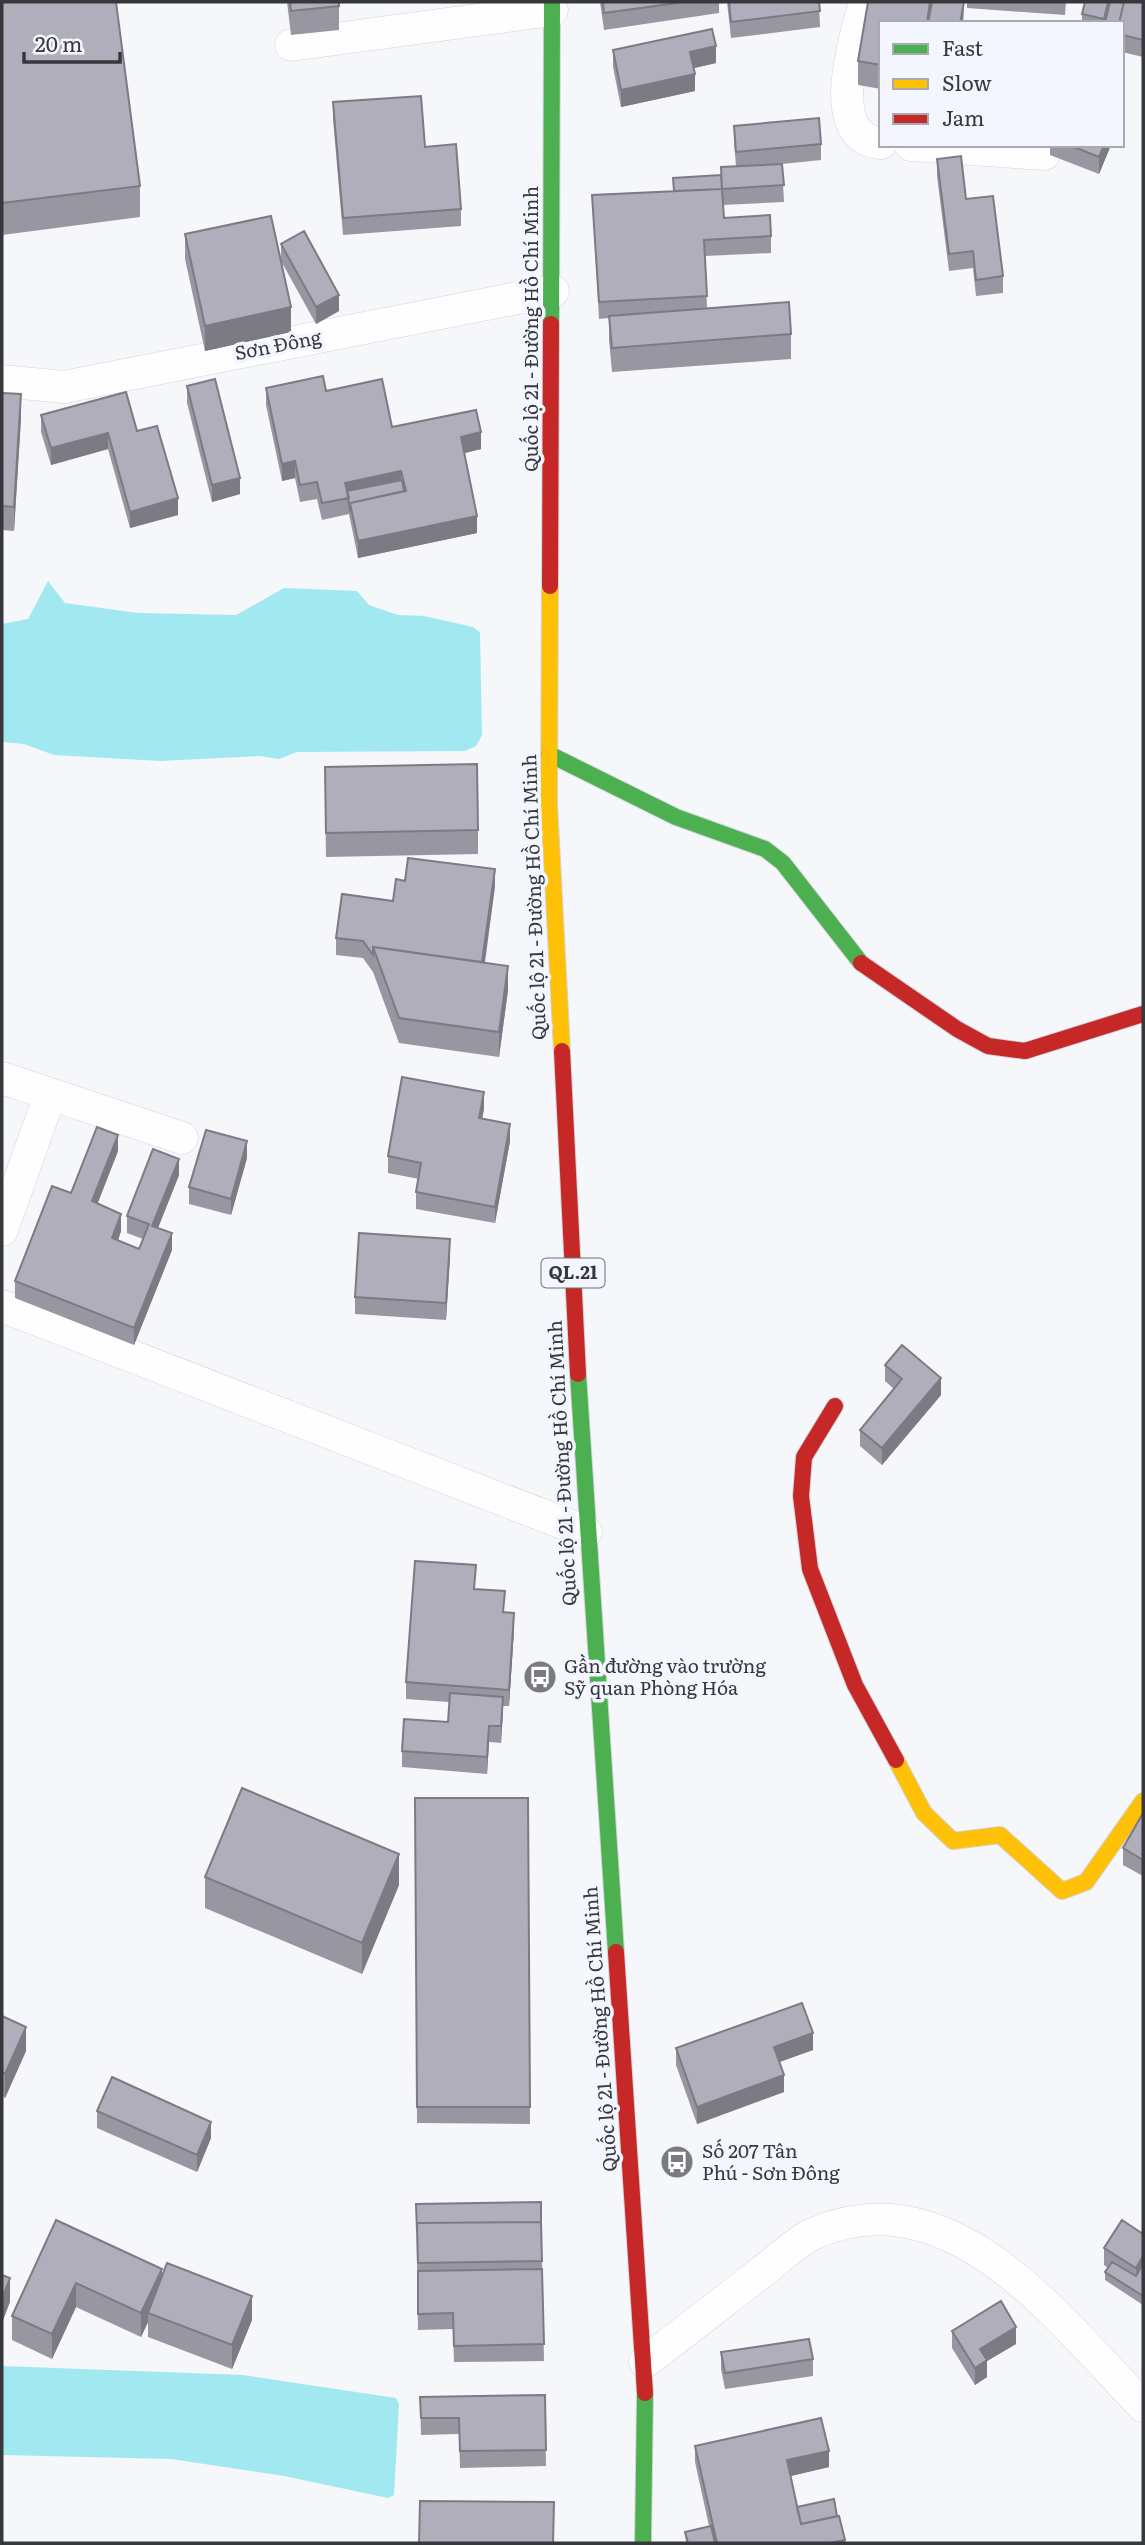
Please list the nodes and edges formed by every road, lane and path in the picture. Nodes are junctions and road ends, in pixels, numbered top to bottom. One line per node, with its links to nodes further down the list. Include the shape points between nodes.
1 (865, 2): 4 (street, via 845,107 854,128)
2 (552, 6): 3 (street); 7 (main road, Quốc lộ 21 - Đường Hồ Chí Minh / QL.21)
3 (291, 46)
4 (879, 143)
5 (941, 147): 6 (street)
6 (1044, 154)
7 (552, 291): 8 (street, Sơn Đông, via 64,387); 9 (main road, Quốc lộ 21 - Đường Hồ Chí Minh / QL.21)
8 (2, 381)
9 (549, 754): 10 (main road, via 676,817 765,849 783,863 862,965 988,1046 1025,1051); 17 (main road, Quốc lộ 21 - Đường Hồ Chí Minh / QL.21)
10 (1143, 1014)
11 (2, 1078): 12 (street)
12 (50, 1095): 13 (street); 14 (street)
13 (182, 1138)
14 (2, 1230)
15 (2, 1306): 17 (street)
16 (835, 1406): 18 (main road, via 804,1457 801,1496 810,1569 855,1685 924,1813 953,1841 1000,1835 1062,1891 1086,1882)
17 (586, 1532): 19 (main road, Quốc lộ 21 - Đường Hồ Chí Minh / QL.21)
18 (1143, 1801)
19 (645, 2362): 20 (street, via 812,2234 851,2220 889,2219 954,2236 997,2263); 21 (main road, Quốc lộ 21 - Đường Hồ Chí Minh / QL.21)
20 (1143, 2406)
21 (643, 2543)

